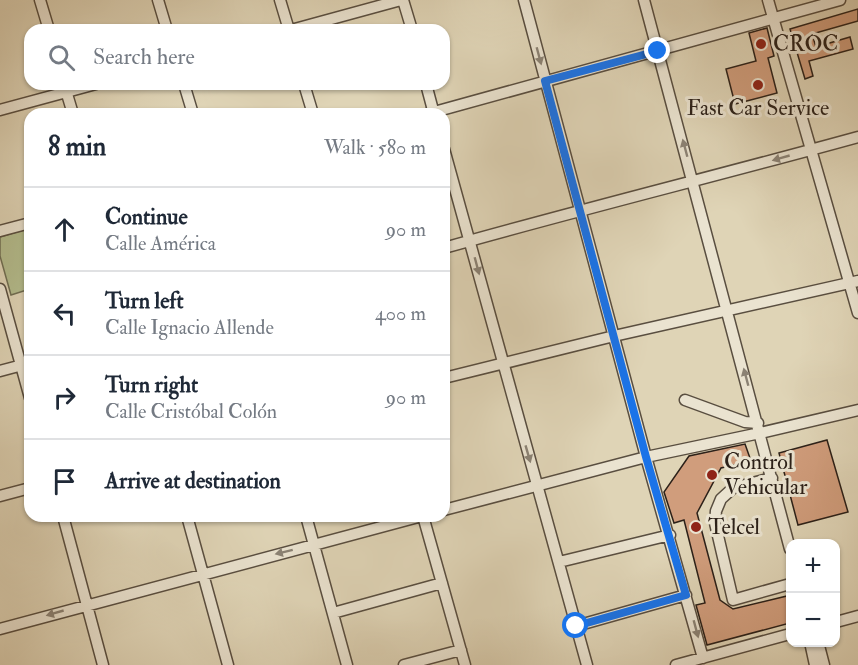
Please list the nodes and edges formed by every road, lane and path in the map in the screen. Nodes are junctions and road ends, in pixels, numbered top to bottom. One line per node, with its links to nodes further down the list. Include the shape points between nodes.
1 (40, 0): 10 (street)
2 (158, 0): 11 (street)
3 (280, 0): 12 (street)
4 (402, 0): 13 (street); 14 (street)
5 (524, 0): 16 (street, one-way to 16)
6 (644, 0): 15 (street)
7 (768, 0): 9 (street)
8 (840, 0): 9 (street)
9 (773, 18): 15 (street); 29 (street)
10 (47, 24)
11 (166, 24)
12 (288, 24)
13 (312, 24)
14 (410, 24)
15 (658, 51): 16 (street); 31 (street, one-way to 15)
16 (545, 81): 26 (street); 32 (street)
17 (60, 90): 27 (street)
18 (67, 90): 22 (street)
19 (186, 90): 23 (street)
20 (306, 90): 24 (street)
21 (427, 90): 25 (street)
22 (71, 108)
23 (190, 108)
24 (311, 108)
25 (431, 108)
26 (450, 108)
27 (0, 110)
28 (858, 137): 29 (street)
29 (810, 150): 31 (street, one-way to 31); 37 (street)
30 (450, 170): 35 (street)
31 (694, 182): 32 (street); 39 (street)
32 (580, 210): 35 (street); 41 (street)
33 (24, 225): 34 (street)
34 (0, 231)
35 (470, 241): 36 (street); 44 (street, one-way to 44)
36 (450, 246)
37 (854, 282): 39 (street); 40 (street)
38 (0, 289): 42 (street)
39 (728, 310): 41 (street); 49 (street, one-way to 39)
40 (858, 313)
41 (614, 336): 44 (street); 50 (street)
42 (24, 361)
43 (24, 364): 45 (street)
44 (503, 364): 46 (street); 52 (street, one-way to 52)
45 (0, 371)
46 (450, 377)
47 (685, 400): 49 (street)
48 (858, 410): 49 (street)
49 (759, 428): 50 (street); 51 (street)
50 (646, 457): 52 (street); 61 (street)
51 (772, 478): 62 (street); 67 (street, via 730,490 717,506 715,523 733,600)
52 (537, 486): 55 (street); 64 (street)
53 (24, 490): 54 (street)
54 (0, 496)
55 (450, 508)
56 (65, 522): 69 (street)
57 (189, 522): 65 (street)
58 (308, 522): 63 (street)
59 (400, 522): 63 (street)
60 (424, 522): 66 (street)
61 (670, 535): 64 (street); 68 (street)
62 (787, 539)
63 (314, 545): 65 (street, one-way to 65); 70 (street)
64 (559, 562): 73 (street)
65 (203, 573): 69 (street); 81 (street)
66 (442, 583): 70 (street); 78 (street)
67 (786, 585)
68 (686, 595): 73 (street); 79 (street, one-way to 79)
69 (87, 604): 74 (street, one-way to 74); 80 (street)
70 (333, 613): 82 (street)
71 (858, 616): 72 (street)
72 (840, 621)
73 (576, 626): 85 (street)
74 (0, 628)
75 (786, 635): 79 (street)
76 (811, 647): 87 (street)
77 (819, 647): 88 (street)
78 (461, 650): 83 (street); 84 (street)
79 (703, 658): 86 (street)
80 (103, 665)
81 (228, 665)
82 (347, 665)
83 (404, 665)
84 (465, 665)
85 (587, 665)
86 (676, 665)
87 (815, 665)
88 (824, 665)

